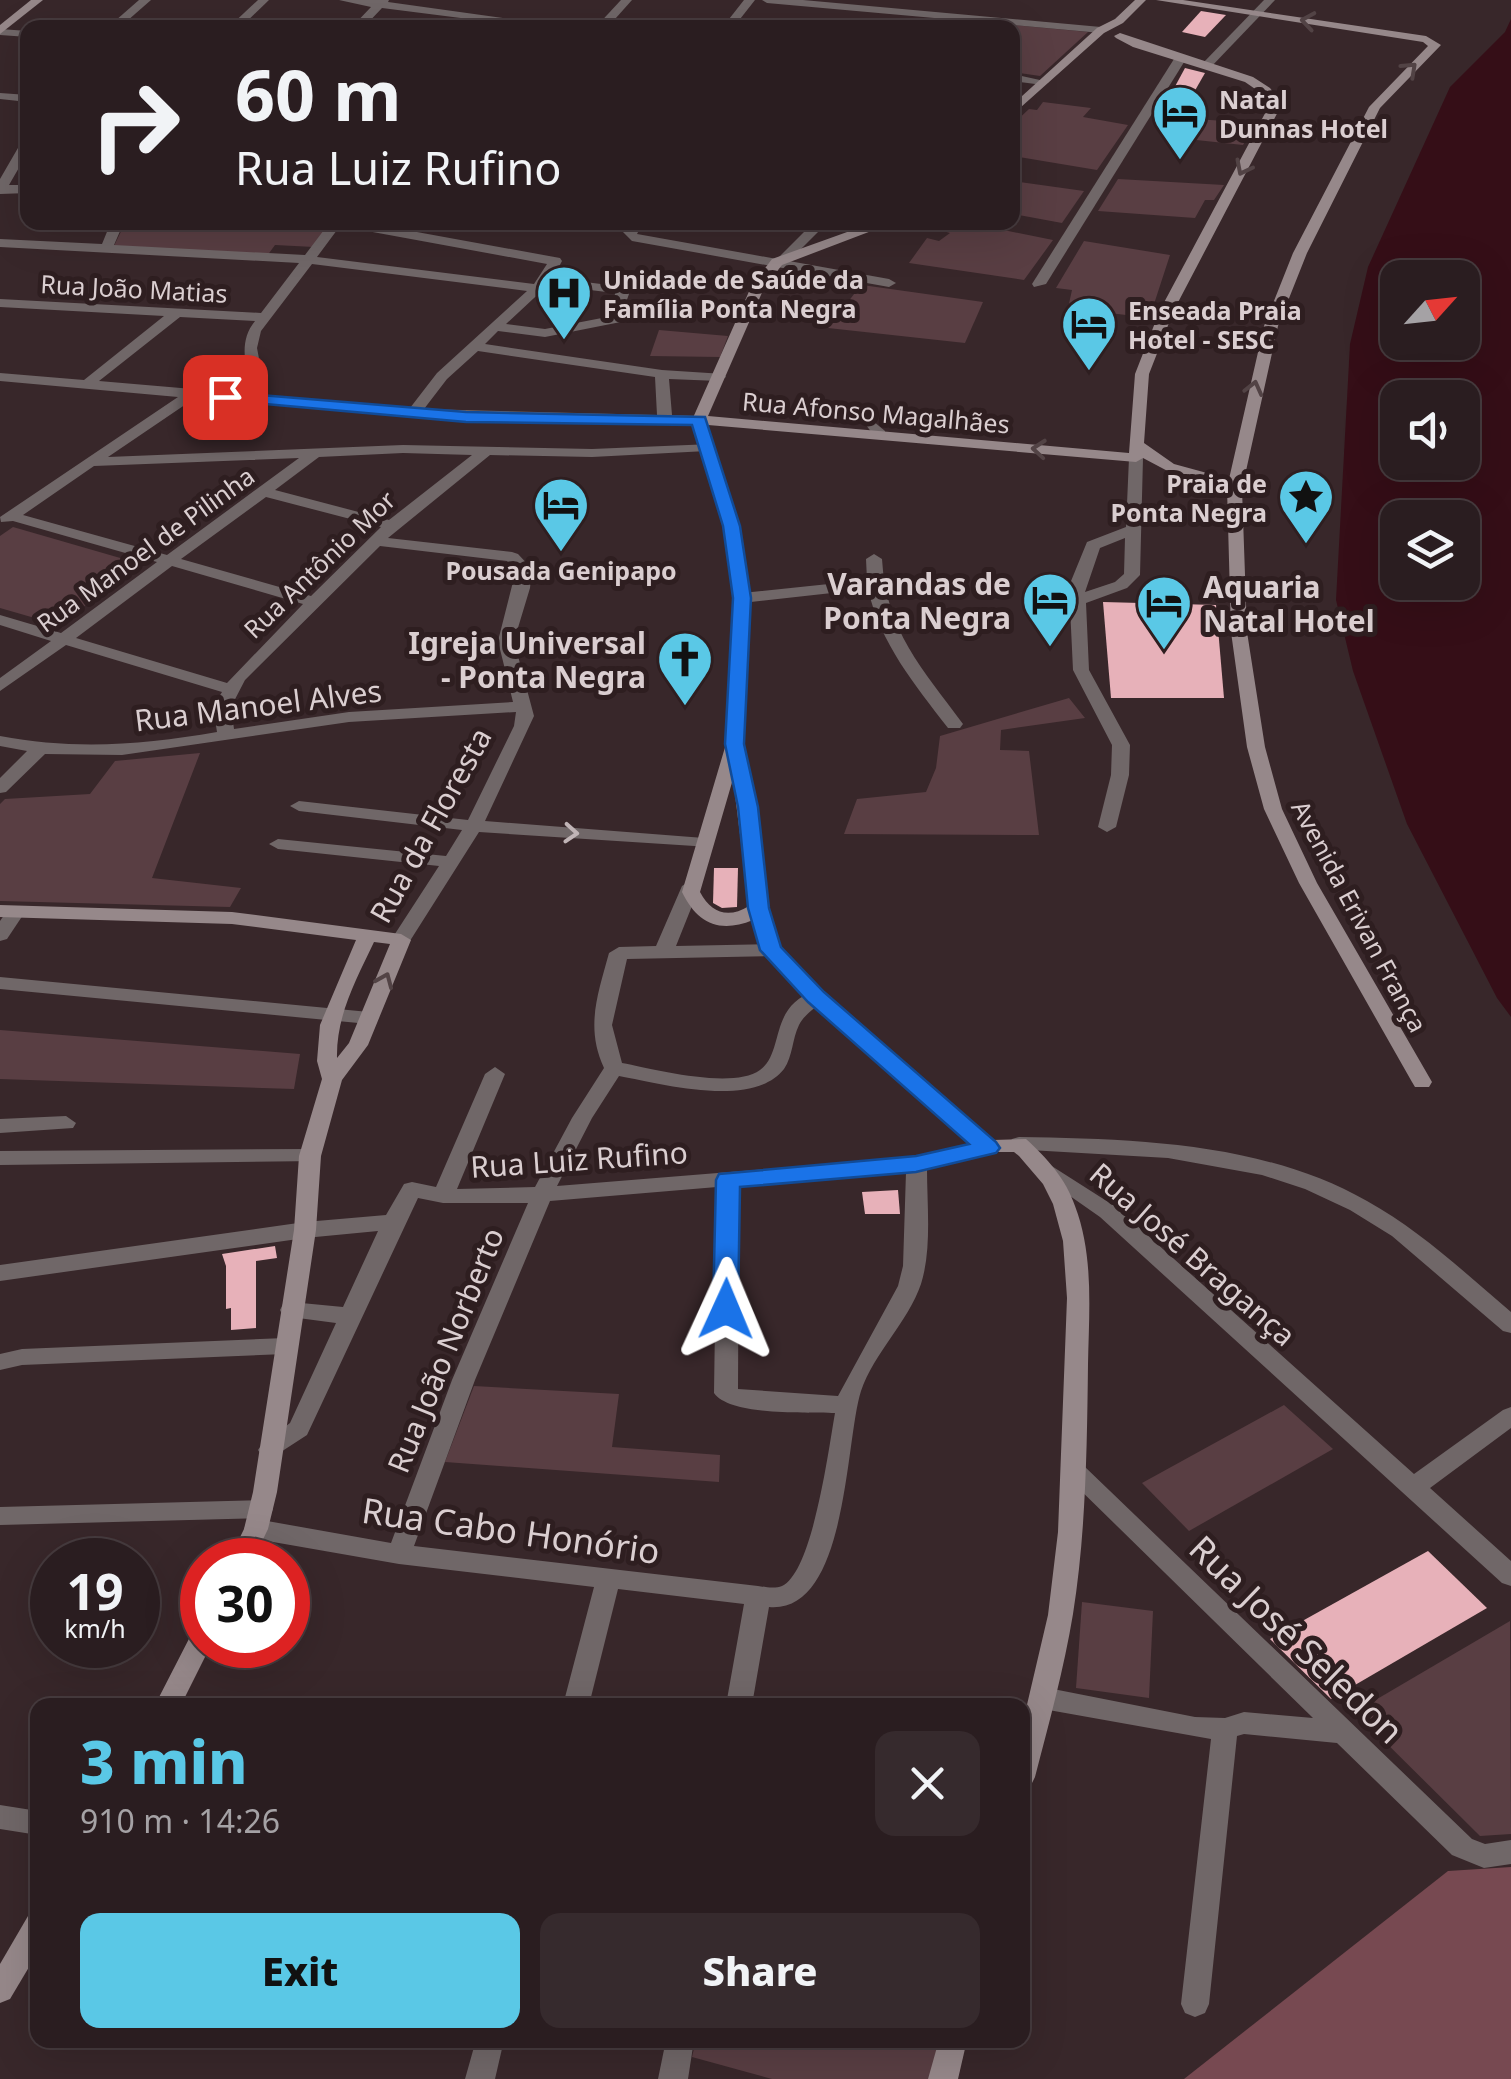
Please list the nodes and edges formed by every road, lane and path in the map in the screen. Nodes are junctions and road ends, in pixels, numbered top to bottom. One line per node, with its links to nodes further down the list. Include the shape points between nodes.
1 (38, 0): 22 (street)
2 (146, 0): 17 (street)
3 (264, 0): 18 (street)
4 (344, 0): 11 (street)
5 (627, 0): 19 (street)
6 (750, 0): 20 (street)
7 (767, 0): 13 (street)
8 (1141, 0): 23 (street)
9 (1161, 0): 12 (street)
10 (1270, 0): 14 (street)
11 (381, 2): 15 (street)
12 (1189, 2): 14 (street)
13 (862, 9): 16 (street)
14 (1258, 14): 25 (street); 65 (street, Avenida Erivan França, one-way to 14, via 1270,326 1300,253 1375,107 1435,46 1426,39)
15 (489, 18)
16 (973, 18)
17 (122, 20)
18 (242, 20)
19 (608, 20)
20 (734, 20)
21 (1020, 23): 23 (street)
22 (0, 31)
23 (1108, 33): 24 (street); 27 (street)
24 (1180, 59): 25 (street); 43 (street)
25 (1206, 66): 62 (street, one-way to 62, via 1259,84 1276,104 1167,310 1142,374)
26 (1020, 78): 27 (street)
27 (1043, 82): 28 (street)
28 (1020, 104)
29 (20, 155): 30 (street)
30 (0, 189)
31 (115, 230): 38 (street)
32 (331, 230): 39 (street)
33 (401, 230): 42 (street, via 553,260)
34 (630, 230): 40 (street, via 632,237)
35 (813, 230): 40 (street)
36 (867, 230): 40 (street)
37 (0, 243): 38 (street)
38 (107, 248): 39 (street)
39 (306, 259): 42 (street); 47 (street)
40 (780, 261): 41 (street); 53 (street, via 758,287)
41 (890, 283)
42 (541, 284): 48 (street, via 620,290); 49 (street)
43 (1039, 284)
44 (0, 304): 46 (street, Rua João Matias)
45 (685, 310): 48 (street)
46 (176, 312): 47 (street, Rua João Matias); 54 (street)
47 (265, 317): 56 (street, via 250,348)
48 (614, 320): 49 (street, via 541,333)
49 (495, 327): 50 (street)
50 (474, 346): 51 (street); 57 (street)
51 (662, 374): 53 (street); 58 (street)
52 (0, 377): 54 (street, Rua Afonso Magalhães)
53 (719, 378): 59 (street)
54 (86, 385): 55 (street, Rua Afonso Magalhães)
55 (191, 394): 56 (street, Rua Afonso Magalhães); 64 (street)
56 (259, 400): 57 (street, Rua Afonso Magalhães)
57 (414, 413): 58 (street, Rua Afonso Magalhães)
58 (665, 420): 59 (street, Rua Afonso Magalhães)
59 (699, 420): 60 (street); 62 (street, Rua Afonso Magalhães, one-way to 59)
60 (706, 446): 61 (street); 74 (street, via 732,526)
61 (487, 450): 63 (street); 68 (street, Rua Antônio Mor)
62 (1136, 450): 65 (street, via 1200,478); 69 (street)
63 (318, 451): 64 (street); 66 (street, Rua Manoel de Pilinha)
64 (91, 462): 67 (street)
65 (1235, 484): 109 (street, Avenida Erivan França, via 1239,632 1256,747 1273,808 1308,883)
66 (266, 492): 68 (street); 72 (street, Rua Manoel de Pilinha)
67 (6, 520): 72 (street)
68 (392, 525): 70 (street, Rua Antônio Mor)
69 (1136, 528): 75 (street, via 1093,544); 75 (street, via 1131,579)
70 (376, 540): 76 (street, Rua Antônio Mor); 81 (street, Rua da Floresta, via 512,557 522,564 522,594 506,641)
71 (874, 558): 73 (street)
72 (172, 562): 76 (street); 78 (street, Rua Manoel de Pilinha)
73 (874, 584): 74 (street); 82 (street, via 891,638)
74 (742, 598): 85 (street)
75 (1078, 600): 90 (street, via 1081,670 1121,745)
76 (311, 602): 80 (street, Rua Antônio Mor)
77 (0, 620): 78 (street)
78 (64, 639): 79 (street, Rua Manoel de Pilinha); 80 (street)
79 (0, 686)
80 (229, 689): 83 (street, via 222,707)
81 (523, 707): 83 (street, Rua Manoel Alves, via 326,720); 89 (street, Rua da Floresta, via 523,726)
82 (954, 724)
83 (226, 736): 86 (street, Rua Manoel Alves, via 118,750)
84 (0, 741): 86 (street, Rua Manoel Alves)
85 (734, 744): 91 (street); 95 (street)
86 (40, 749): 87 (street)
87 (0, 788)
88 (299, 806): 89 (street)
89 (474, 826): 91 (street, one-way to 91); 93 (street, Rua da Floresta)
90 (1107, 826)
91 (704, 843): 94 (street)
92 (278, 844): 93 (street)
93 (452, 862): 99 (street, Rua da Floresta)
94 (691, 886): 95 (street, via 700,910 716,918 743,918); 101 (street)
95 (758, 908): 100 (street)
96 (8, 911): 97 (street); 98 (street, via 232,918)
97 (0, 935)
98 (367, 936): 99 (street); 104 (street, Rua da Floresta)
99 (401, 940): 105 (street, Rua da Floresta, one-way to 99)
100 (770, 950): 101 (street); 103 (street)
101 (663, 953): 106 (street, via 619,952 601,1022)
102 (0, 983): 104 (street)
103 (816, 997): 106 (street, via 789,1022 776,1068 760,1081 736,1086); 113 (street)
104 (334, 1013): 105 (street); 108 (street, Rua da Floresta, via 324,1050)
105 (370, 1018): 108 (street, Rua da Floresta, via 353,1056)
106 (614, 1068): 119 (street, Rua João Norberto)
107 (495, 1074): 120 (street)
108 (332, 1079): 114 (street, Rua da Floresta)
109 (1422, 1082)
110 (66, 1122): 111 (street)
111 (0, 1126)
112 (1020, 1144): 113 (street); 117 (street, Rua José Bragança); 126 (street, via 1203,1154 1308,1183 1399,1230)
113 (988, 1148): 116 (street, Rua Luiz Rufino)
114 (310, 1156): 115 (street); 122 (street, Rua da Floresta)
115 (0, 1158)
116 (916, 1164): 118 (street, Rua Luiz Rufino); 129 (street, via 909,1286)
117 (1047, 1170): 132 (street, via 1074,1245); 133 (street, Rua José Bragança, via 1108,1212)
118 (728, 1180): 119 (street, Rua Luiz Rufino); 129 (street, via 726,1393)
119 (541, 1193): 120 (street, Rua Luiz Rufino); 137 (street, Rua João Norberto, via 449,1410)
120 (443, 1196): 121 (street, Rua Luiz Rufino, via 412,1189)
121 (393, 1222): 122 (street); 125 (street)
122 (305, 1230): 123 (street); 124 (street, Rua da Floresta)
123 (0, 1272)
124 (291, 1310): 125 (street); 127 (street, Rua da Floresta)
125 (350, 1316): 131 (street, via 299,1428)
126 (1511, 1326)
127 (285, 1346): 128 (street); 131 (street, Rua da Floresta)
128 (0, 1362)
129 (845, 1405): 140 (street, via 831,1509 816,1554 795,1591 781,1598)
130 (1511, 1416): 133 (street)
131 (270, 1450): 135 (street, Rua da Floresta)
132 (1076, 1472): 145 (street, via 1064,1593); 147 (street, Rua José Seledon)
133 (1410, 1489): 138 (street, Rua José Bragança)
134 (0, 1516): 135 (street, Rua Cabo Honório)
135 (258, 1519): 136 (street, Rua da Floresta); 137 (street, Rua Cabo Honório)
136 (250, 1538)
137 (399, 1554): 139 (street, Rua Cabo Honório)
138 (1511, 1576)
139 (608, 1579): 140 (street, Rua Cabo Honório); 143 (street)
140 (758, 1596): 144 (street)
141 (187, 1668): 142 (street)
142 (172, 1698)
143 (578, 1698)
144 (739, 1698)
145 (1043, 1698): 146 (street); 148 (street)
146 (1225, 1729): 147 (street, via 1244,1722); 154 (street)
147 (1340, 1732): 151 (street, Rua José Seledon, via 1472,1853)
148 (1030, 1747)
149 (0, 1817): 150 (street)
150 (30, 1821)
151 (1511, 1852)
152 (30, 1939): 153 (street)
153 (0, 1990)
154 (1195, 2004)
155 (488, 2048): 158 (street)
156 (679, 2048): 159 (street)
157 (952, 2048): 160 (street)
158 (480, 2079)
159 (673, 2079)
160 (943, 2079)

